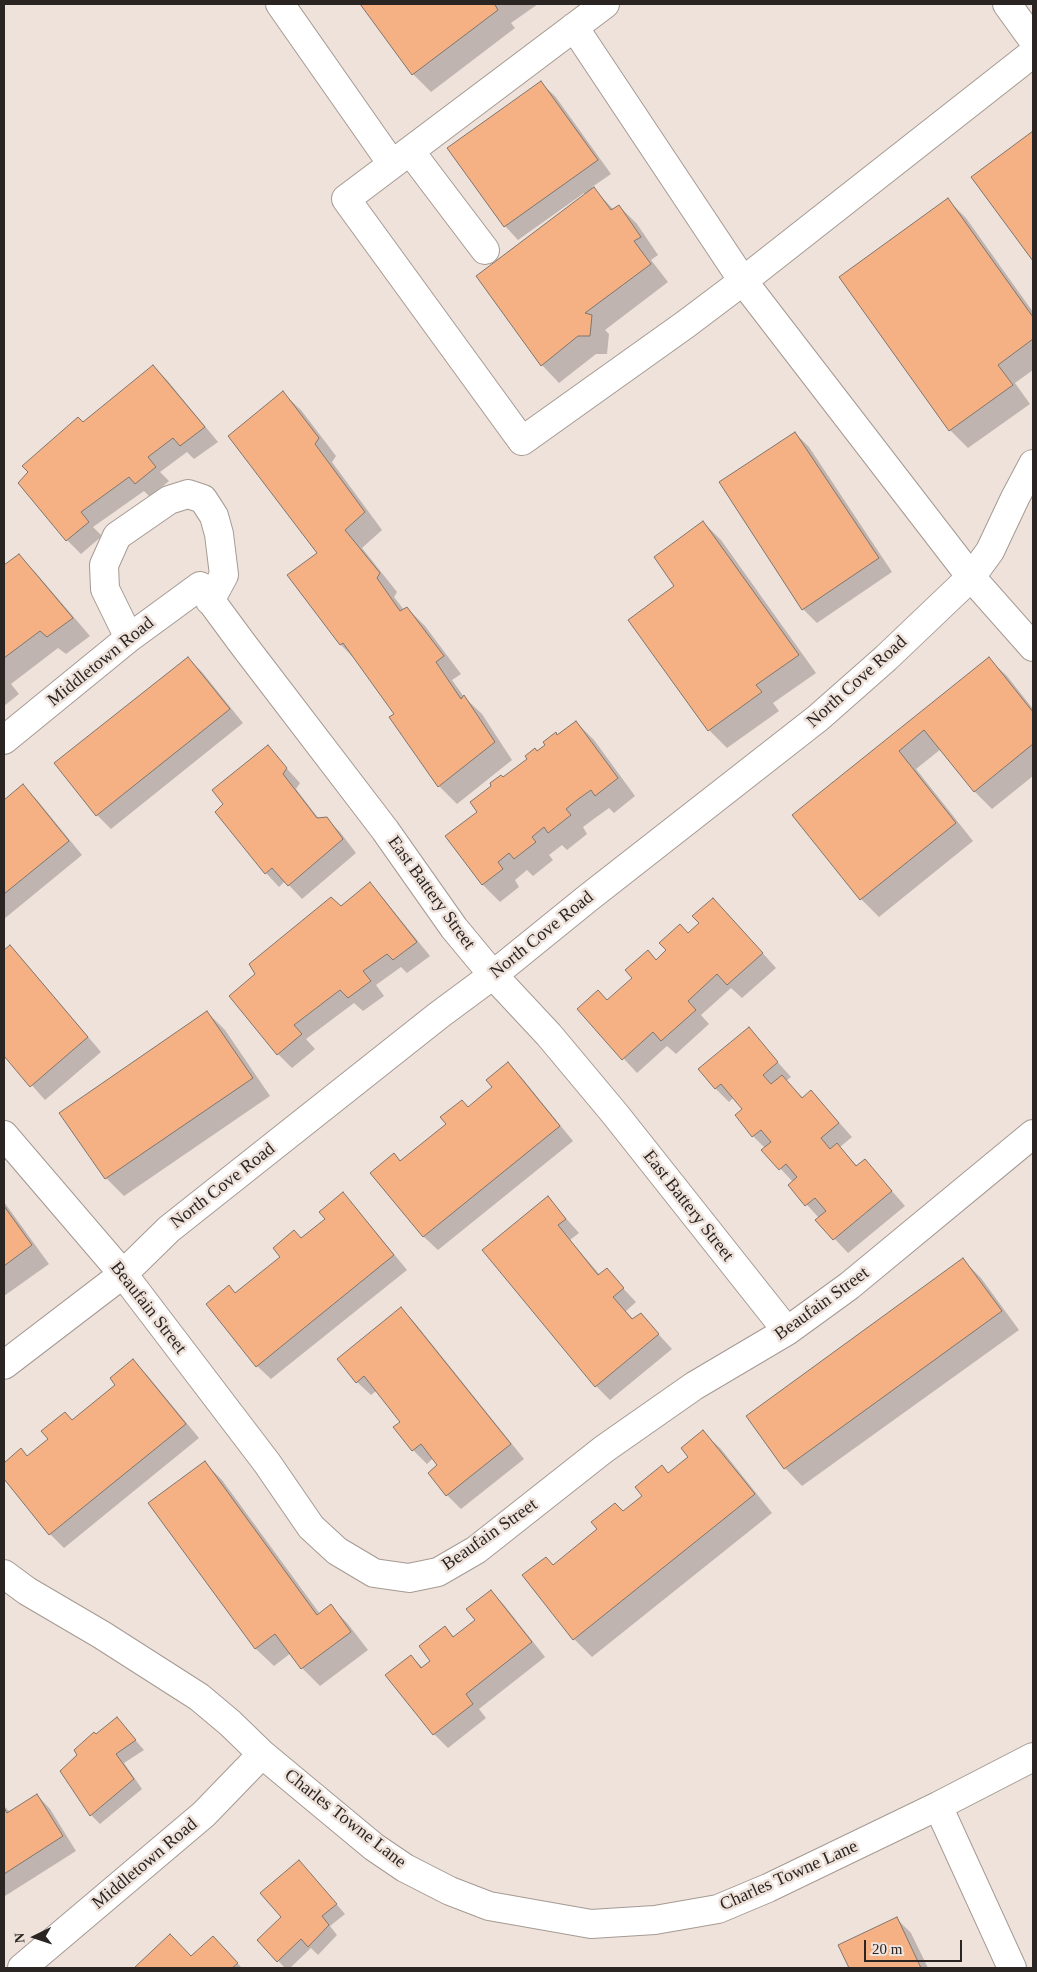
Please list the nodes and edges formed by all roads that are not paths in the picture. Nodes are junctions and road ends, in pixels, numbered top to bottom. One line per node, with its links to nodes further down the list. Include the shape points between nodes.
1 (280, 4): 7 (street)
2 (605, 4): 4 (street)
3 (1007, 4): 5 (street)
4 (574, 27): 7 (street); 9 (street)
5 (1033, 40)
6 (1033, 53): 9 (street)
7 (401, 157): 8 (street); 9 (street, via 346,199 522,441)
8 (485, 250)
9 (743, 281): 11 (street)
10 (1033, 464): 11 (street, North Cove Road, via 990,551)
11 (972, 577): 14 (street); 16 (street, North Cove Road, via 818,718)
12 (205, 593): 13 (street, Middletown Road); 13 (street, via 224,575 219,534 214,516 203,499 188,494 169,500 117,536 104,565 105,588); 16 (street, East Battery Street, via 385,830 454,928)
13 (129, 638): 15 (street, Middletown Road)
14 (1033, 647)
15 (4, 740)
16 (493, 975): 19 (street, North Cove Road, via 168,1229); 20 (street, East Battery Street, via 549,1035 615,1114)
17 (4, 1134): 19 (street, Beaufain Street)
18 (1033, 1134): 20 (street, Beaufain Street, via 849,1286)
19 (122, 1274): 20 (street, Beaufain Street, via 267,1462 311,1527 337,1551 374,1573 409,1578 438,1572 476,1550 604,1449 694,1386); 21 (street, North Cove Road)
20 (787, 1331)
21 (4, 1365)
22 (4, 1574): 23 (street, Charles Towne Lane, via 199,1698)
23 (262, 1754): 25 (street, Charles Towne Lane, via 374,1847 450,1891 489,1906 591,1924 655,1920 718,1909); 26 (street, Middletown Road, via 204,1814)
24 (1033, 1757): 25 (street, Charles Towne Lane)
25 (938, 1806): 27 (street)
26 (22, 1968)
27 (1012, 1968)

